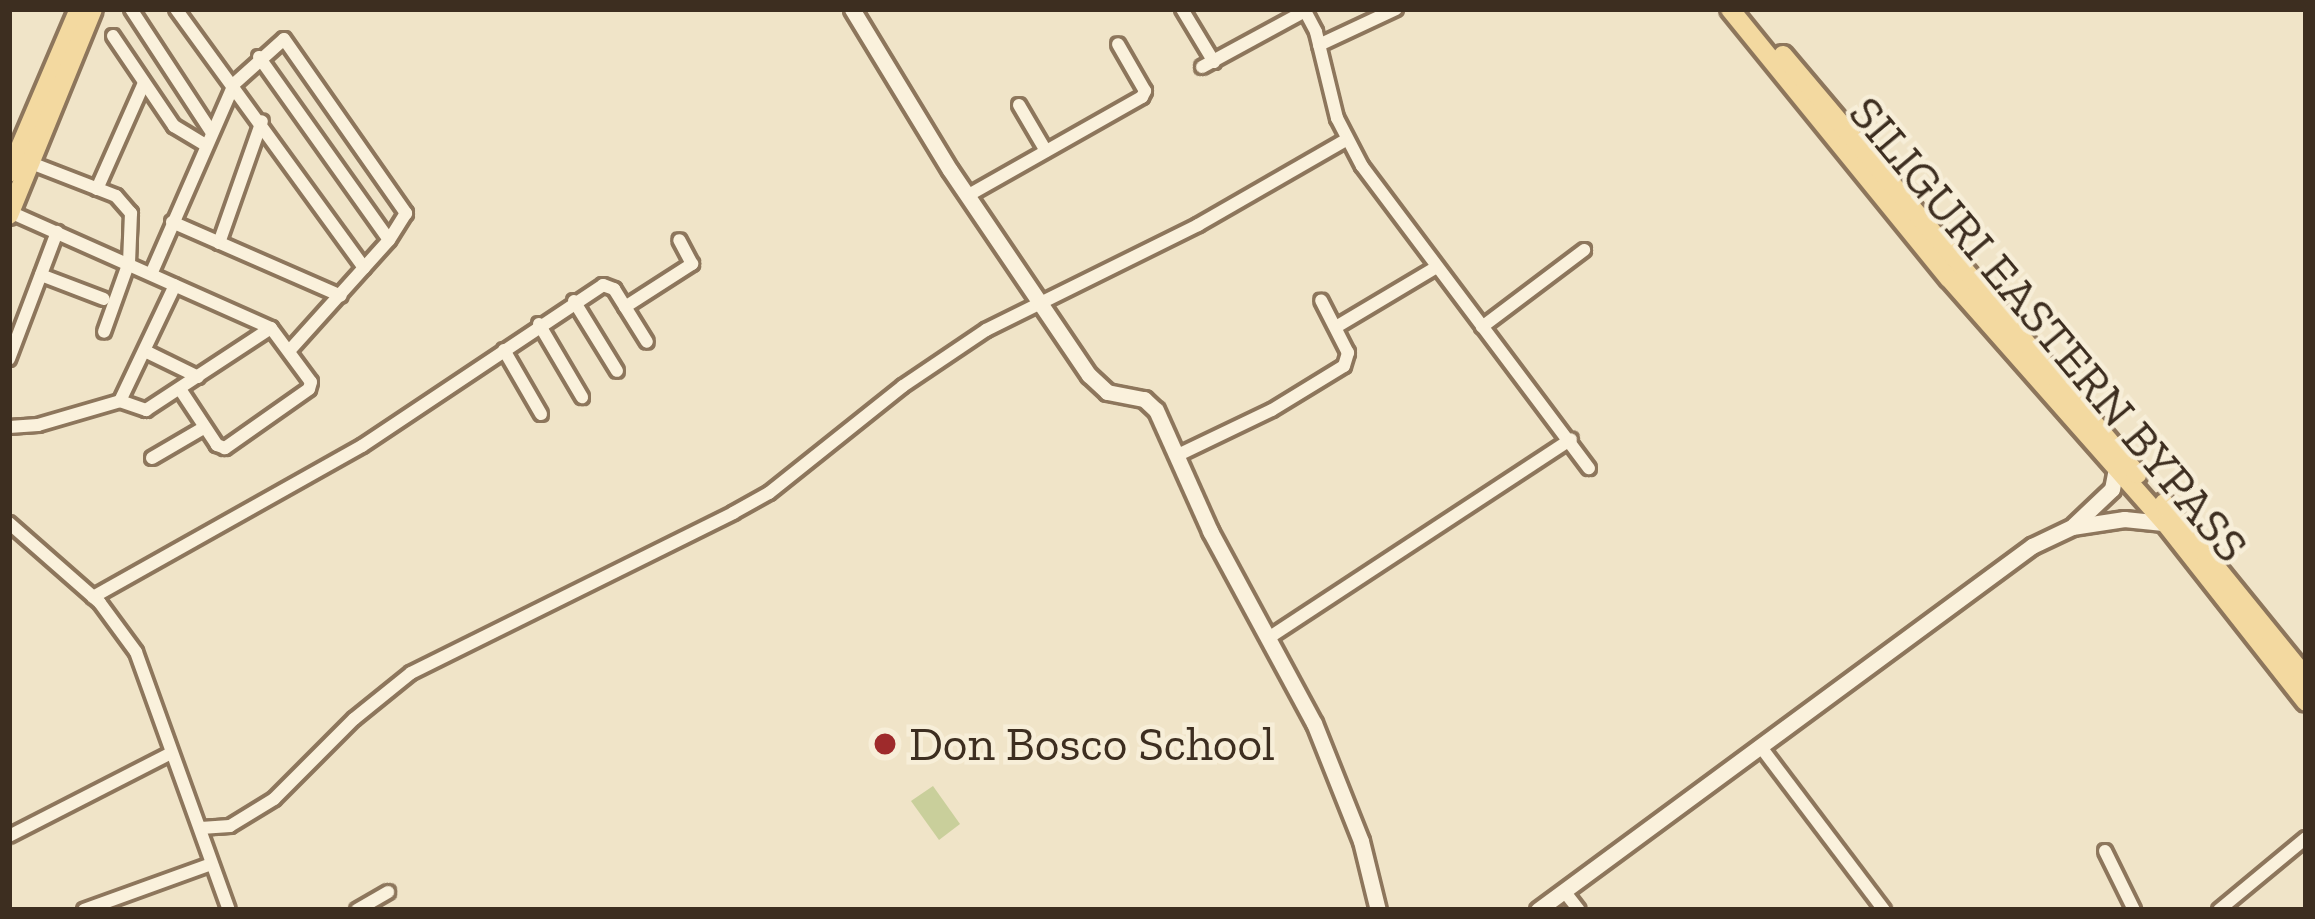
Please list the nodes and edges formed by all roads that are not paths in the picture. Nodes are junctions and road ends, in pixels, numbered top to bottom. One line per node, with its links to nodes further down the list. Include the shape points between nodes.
1 (79, 9): 23 (main road)
2 (93, 9): 22 (main road)
3 (131, 9): 19 (street)
4 (176, 9): 16 (street)
5 (852, 9): 25 (street)
6 (1182, 9): 10 (street, via 1208,64)
7 (1396, 9): 13 (street)
8 (1730, 9): 66 (main road, SILIGURI EASTERN BYPASS, via 1948,278)
9 (1747, 9): 66 (main road, SILIGURI EASTERN BYPASS)
10 (1305, 10): 13 (street)
11 (113, 36): 15 (street)
12 (1118, 44): 21 (street, via 1144,94)
13 (1319, 45): 20 (street)
14 (259, 57): 16 (street); 30 (street); 30 (street, via 288,42 403,203 404,222)
15 (144, 83): 19 (street, via 174,126); 24 (street)
16 (235, 84): 18 (street); 19 (street)
17 (1018, 105): 21 (street)
18 (262, 121): 31 (street); 34 (street)
19 (209, 139): 27 (street)
20 (1346, 140): 35 (street); 43 (street, via 1198,225)
21 (1046, 151): 25 (street)
22 (31, 163): 24 (street); 26 (main road)
23 (9, 173)
24 (97, 189): 33 (street, via 131,213)
25 (967, 196): 43 (street)
26 (10, 214): 28 (street)
27 (172, 222): 31 (street); 36 (street)
28 (57, 232): 33 (street); 37 (street)
29 (680, 240): 44 (street, via 692,264)
30 (389, 241): 34 (street)
31 (219, 243): 39 (street)
32 (1584, 250): 47 (street)
33 (129, 262): 36 (street); 49 (street)
34 (364, 268): 39 (street)
35 (1436, 268): 46 (street); 47 (street)
36 (152, 272): 38 (street)
37 (41, 275): 40 (street); 54 (street)
38 (176, 285): 48 (street); 53 (street)
39 (341, 296): 51 (street)
40 (104, 299)
41 (1321, 299): 46 (street)
42 (574, 301): 44 (street, via 608,284); 45 (street); 55 (street)
43 (1035, 301): 64 (street, via 1097,384 1150,401); 77 (street, via 938,360 769,493 411,673 274,799 230,826)
44 (625, 307): 50 (street)
45 (539, 324): 52 (street); 58 (street)
46 (1336, 327): 64 (street, via 1348,353 1344,365)
47 (1482, 327): 63 (street)
48 (271, 328): 51 (street); 56 (street)
49 (104, 332)
50 (647, 342)
51 (290, 350): 62 (street, via 309,389 225,448)
52 (504, 350): 60 (street); 71 (street, via 362,446)
53 (145, 351): 56 (street); 59 (street)
54 (9, 359)
55 (616, 371)
56 (197, 377): 57 (street)
57 (181, 388): 59 (street, via 141,412); 62 (street)
58 (582, 397)
59 (120, 401): 61 (street)
60 (541, 414)
61 (9, 427)
62 (205, 427): 65 (street)
63 (1571, 439): 67 (street); 72 (street)
64 (1177, 456): 72 (street)
65 (152, 458)
66 (2117, 461): 69 (main road, SILIGURI EASTERN BYPASS); 70 (street, via 2112,489)
67 (1589, 468)
68 (9, 523): 71 (street)
69 (2174, 524): 70 (street, via 2124,519); 73 (main road, SILIGURI EASTERN BYPASS); 74 (main road, SILIGURI EASTERN BYPASS)
70 (2072, 527): 75 (street, via 2032,546)
71 (93, 597): 76 (street, via 146,675)
72 (1270, 638): 87 (street, via 1339,781)
73 (2306, 678)
74 (2306, 701)
75 (1760, 746): 82 (street); 90 (street)
76 (169, 754): 77 (street); 78 (street)
77 (201, 828): 81 (street)
78 (9, 836)
79 (2306, 838): 92 (street)
80 (2104, 851): 91 (street)
81 (211, 864): 84 (street); 85 (street)
82 (1564, 891): 88 (street); 89 (street)
83 (388, 892): 86 (street)
84 (92, 908)
85 (229, 910)
86 (357, 910)
87 (1378, 910)
88 (1538, 910)
89 (1579, 910)
90 (1884, 910)
91 (2134, 910)
92 (2219, 910)

